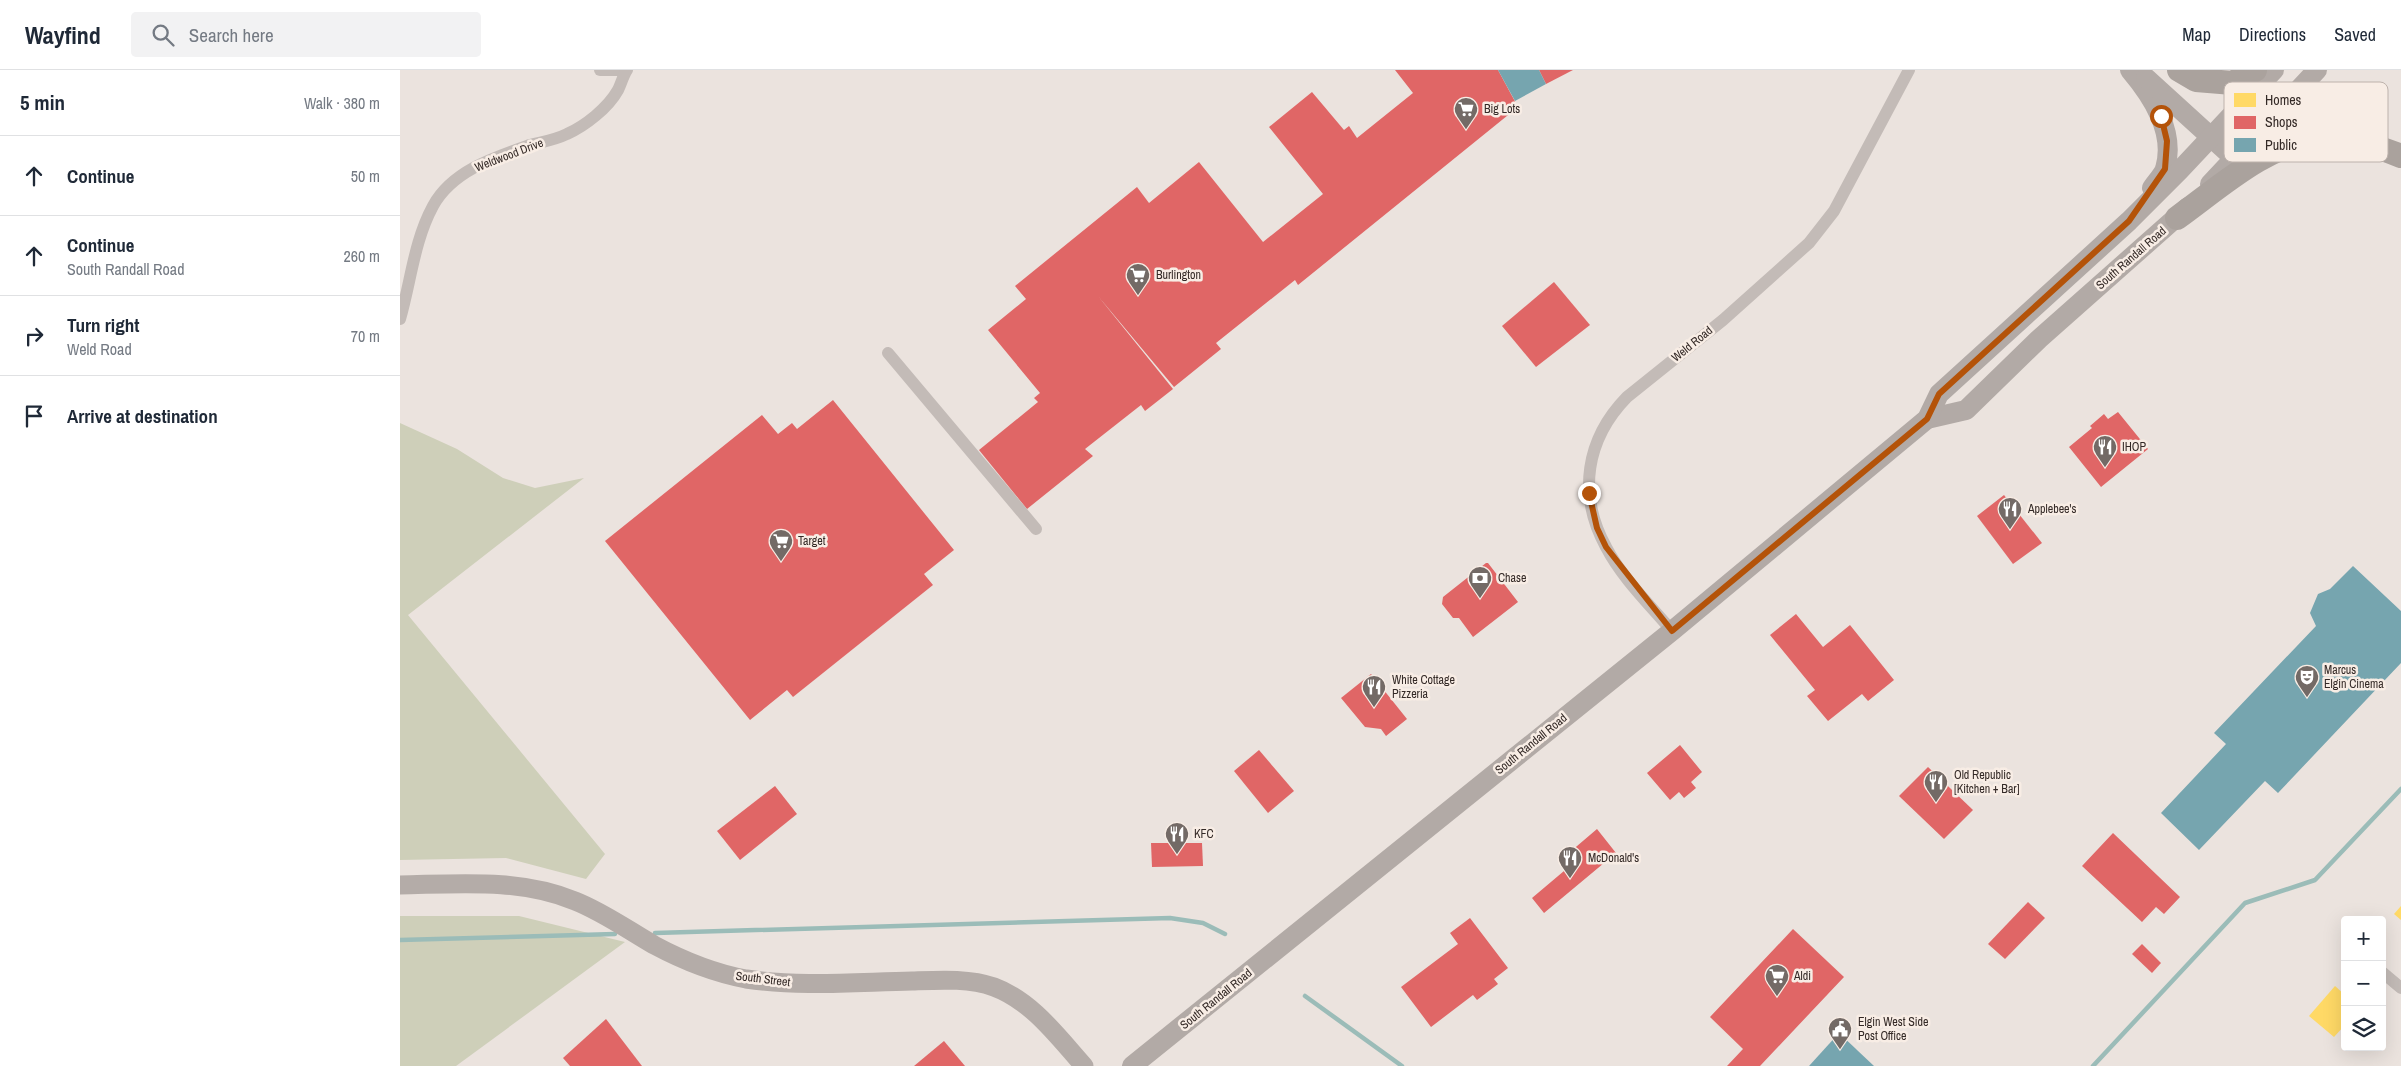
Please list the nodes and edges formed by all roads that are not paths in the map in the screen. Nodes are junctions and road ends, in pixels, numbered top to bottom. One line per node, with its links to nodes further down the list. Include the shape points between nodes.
1 (600, 70): 2 (street)
2 (626, 70): 23 (street, Weldwood Drive, via 617,92 588,121 567,134 486,161 448,188 434,204 421,231)
3 (1908, 70): 27 (street, Weld Road, via 1834,211 1809,244 1723,320 1627,397 1601,429 1589,476 1589,493 1597,528 1615,562)
4 (2130, 70): 22 (main road, via 2161,116 2167,141 2165,169)
5 (2137, 70): 15 (main road)
6 (2179, 70): 10 (highway, via 2196,80)
7 (2254, 70): 11 (highway)
8 (2274, 70): 12 (main road, South Randall Road)
9 (2316, 70): 13 (main road, South Randall Road)
10 (2224, 82)
11 (2235, 82)
12 (2263, 82)
13 (2305, 82)
14 (2224, 122): 15 (main road, South Randall Road)
15 (2210, 137): 16 (main road); 22 (main road, South Randall Road)
16 (2224, 149)
17 (2388, 152): 18 (highway)
18 (2401, 156)
19 (2232, 162): 21 (main road, South Randall Road)
20 (2257, 162): 21 (highway)
21 (2177, 218): 25 (main road, South Randall Road, via 2039,339 1966,410)
22 (2129, 221): 25 (main road, South Randall Road, via 1939,394)
23 (400, 319)
24 (888, 353): 26 (street)
25 (1927, 419): 27 (main road, South Randall Road)
26 (1036, 529)
27 (1672, 631): 32 (main road, South Randall Road)
28 (400, 885): 31 (street, South Street, via 525,886 574,900 682,958 712,970 746,978 802,983 930,980 981,983 1024,1003)
29 (2386, 975): 30 (street)
30 (2401, 988)
31 (1084, 1066)
32 (1132, 1066)

